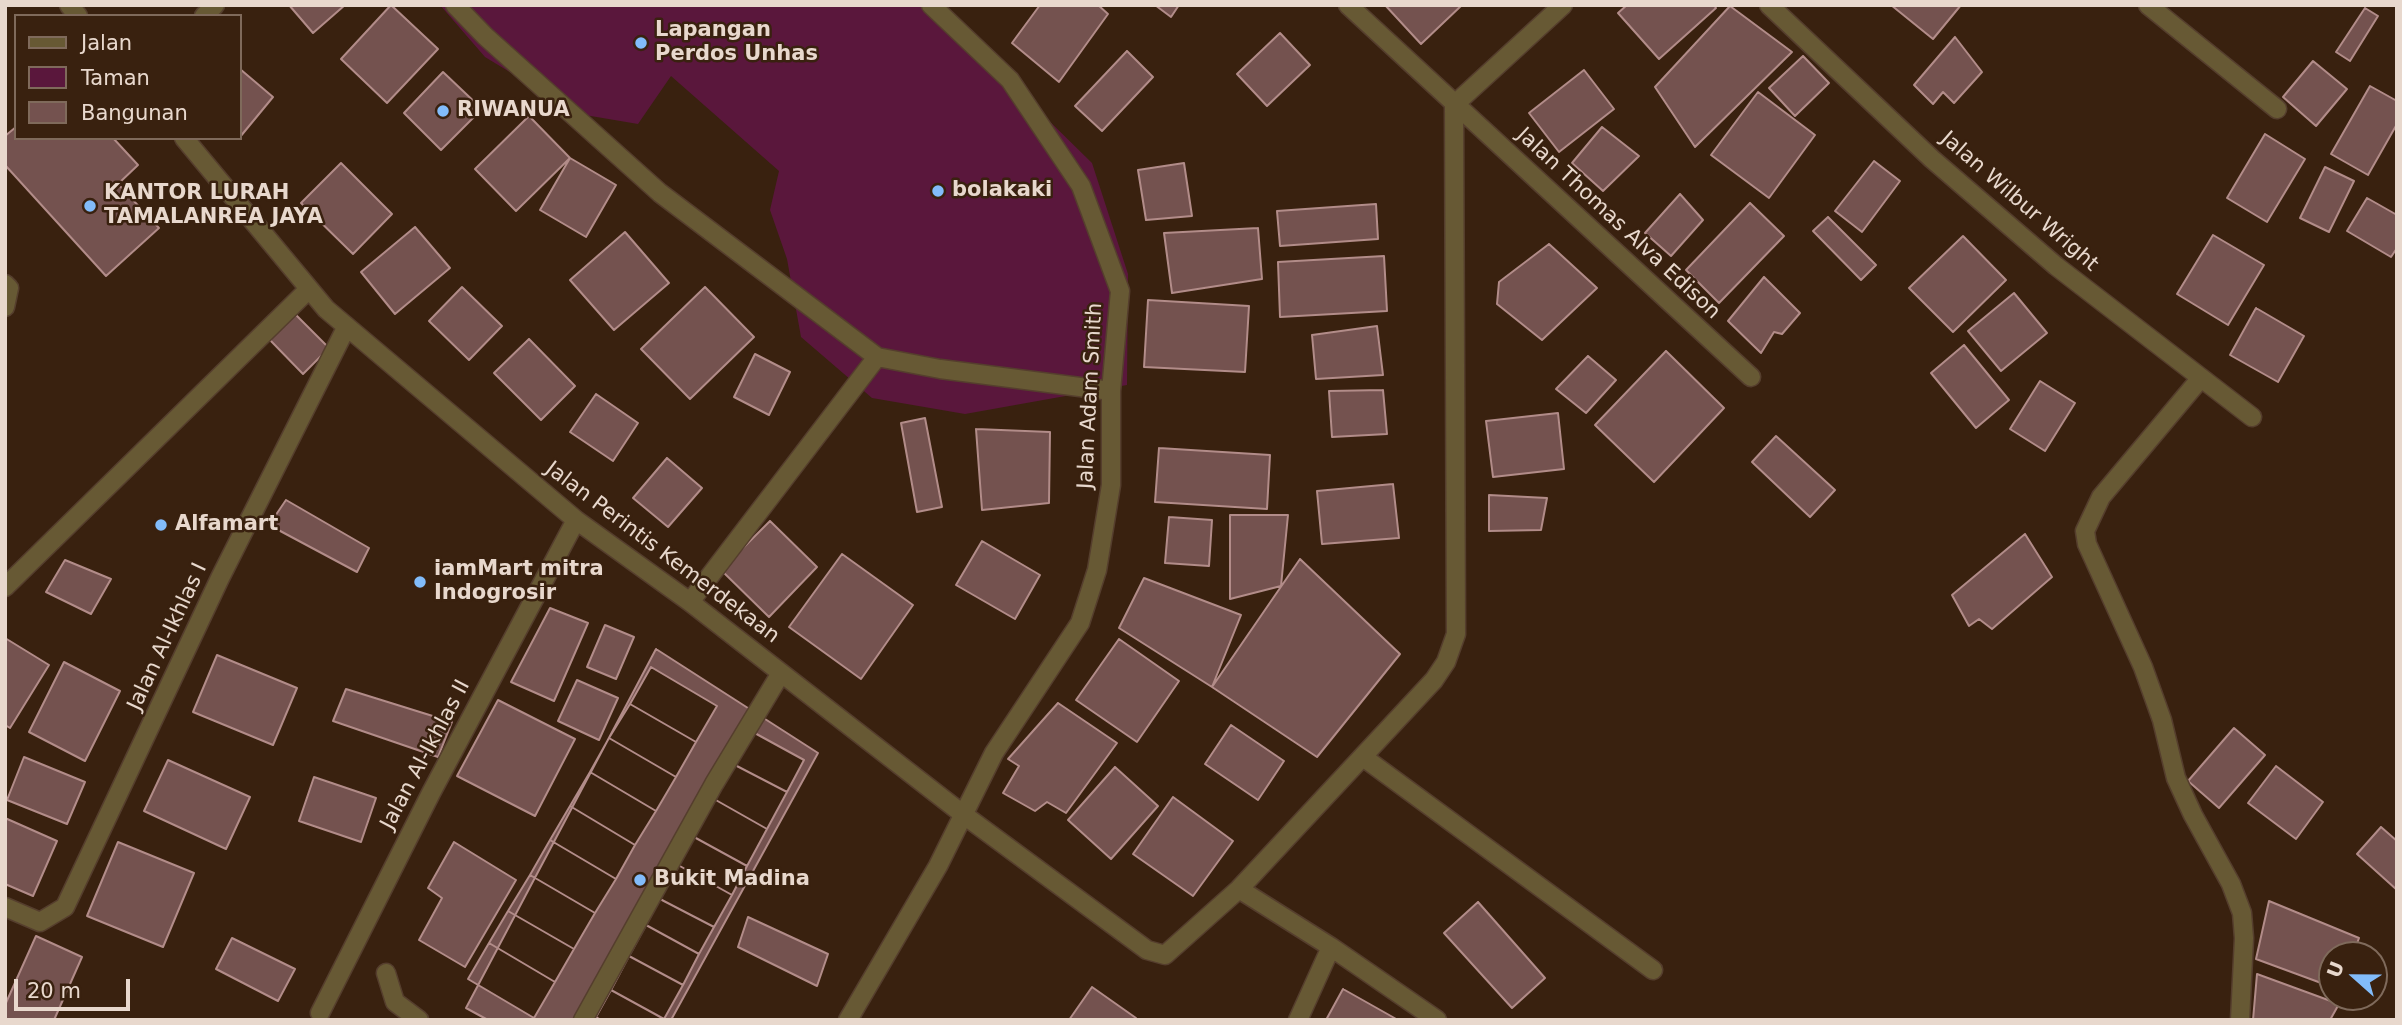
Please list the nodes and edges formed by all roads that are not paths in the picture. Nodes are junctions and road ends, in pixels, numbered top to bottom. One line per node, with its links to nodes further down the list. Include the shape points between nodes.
1 (455, 5): 14 (street, via 660,193)
2 (931, 5): 17 (street, Jalan Adam Smith, via 1010,80 1082,186 1120,291)
3 (1348, 5): 7 (street, Jalan Thomas Alva Edison)
4 (1563, 5): 7 (street)
5 (1769, 5): 16 (street, Jalan Wilbur Wright, via 1953,177 2056,266)
6 (2148, 5): 8 (street)
7 (1454, 105): 15 (street, Jalan Thomas Alva Edison); 23 (street, via 1456,634 1434,680)
8 (2277, 109)
9 (186, 140): 11 (street, Jalan Perintis Kemerdekaan)
10 (5, 284): 12 (street, via 9,288)
11 (308, 290): 13 (street, Jalan Perintis Kemerdekaan); 20 (street)
12 (5, 307)
13 (346, 328): 19 (street, Jalan Perintis Kemerdekaan); 26 (street, Jalan Al-Ikhlas I, via 220,578 65,907 40,922)
14 (877, 357): 17 (street); 21 (street)
15 (1751, 377)
16 (2200, 379): 18 (street, Jalan Wilbur Wright); 36 (street, via 2101,497 2085,531 2143,667 2176,778 2242,913)
17 (1111, 391): 24 (street, Jalan Adam Smith, via 1111,485 1097,570 1080,623 994,753)
18 (2252, 417)
19 (576, 520): 21 (street, Jalan Perintis Kemerdekaan); 30 (street, Jalan Al-Ikhlas II)
20 (5, 587)
21 (690, 602): 22 (street, Jalan Perintis Kemerdekaan)
22 (781, 673): 24 (street, Jalan Perintis Kemerdekaan); 32 (street)
23 (1363, 757): 25 (street); 28 (street)
24 (964, 815): 25 (street, Jalan Perintis Kemerdekaan, via 1157,954 1176,948); 33 (street, Jalan Adam Smith)
25 (1239, 889): 27 (street)
26 (5, 907)
27 (1331, 947): 34 (street); 35 (street)
28 (1653, 970)
29 (386, 974): 31 (street, via 395,1002)
30 (320, 1013)
31 (419, 1020)
32 (583, 1020)
33 (848, 1020)
34 (1298, 1020)
35 (1437, 1020)
36 (2240, 1020)

